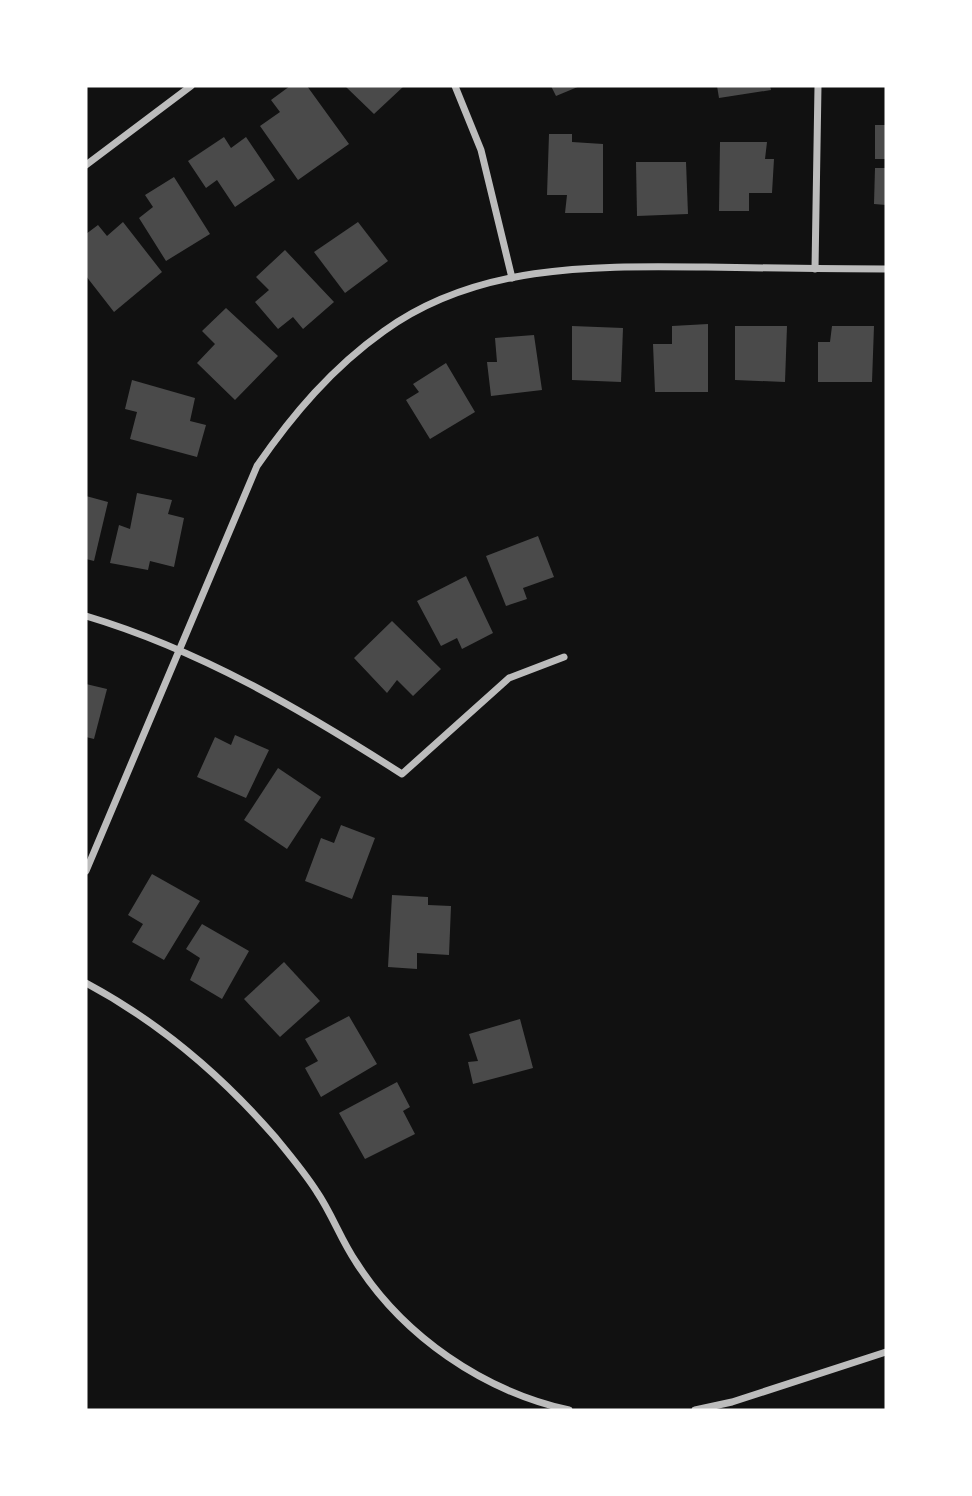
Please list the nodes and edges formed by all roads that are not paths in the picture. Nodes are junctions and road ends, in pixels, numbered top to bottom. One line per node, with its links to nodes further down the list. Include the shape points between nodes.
1 (191, 86): 4 (street)
2 (455, 86): 7 (street, via 481,150)
3 (818, 86): 5 (street)
4 (86, 165)
5 (815, 269): 6 (street); 7 (street, via 589,266)
6 (886, 269)
7 (512, 278): 9 (street, via 461,292 384,331 327,378 289,420 257,466)
8 (86, 616): 9 (street)
9 (177, 650): 10 (street, via 262,688 402,774 509,678); 11 (street)
10 (564, 657)
11 (86, 871)
12 (86, 983): 14 (street, via 121,1002 226,1086 275,1137 318,1192 355,1260 406,1324 506,1391)
13 (886, 1352): 15 (street)
14 (569, 1410)
15 (695, 1410)

